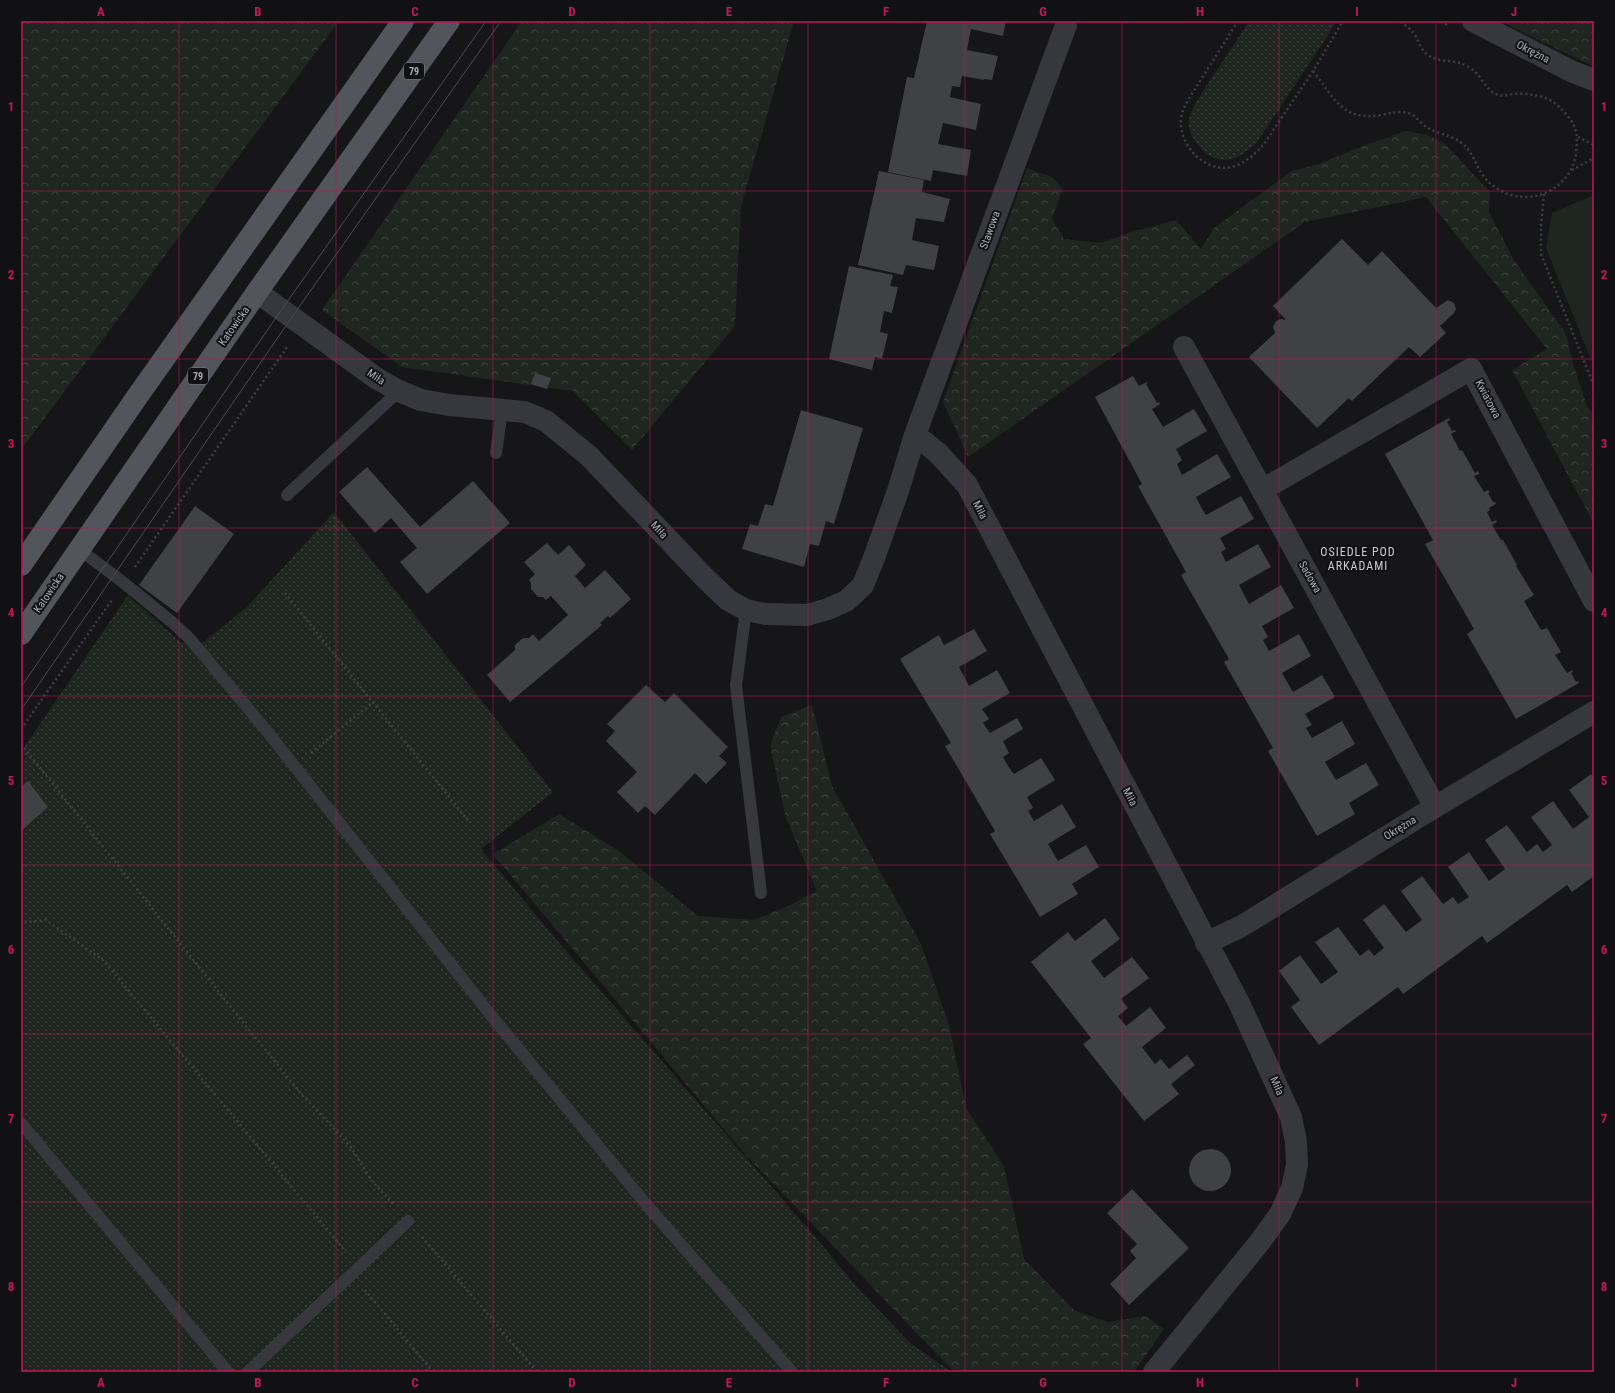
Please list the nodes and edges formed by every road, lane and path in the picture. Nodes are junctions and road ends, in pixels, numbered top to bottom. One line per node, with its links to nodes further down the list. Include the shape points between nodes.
1 (403, 21): 26 (main road)
2 (449, 21): 15 (main road, Katowicka / 79)
3 (1238, 21): 8 (path, via 1188,100 1182,115 1182,128 1188,145 1196,156 1205,162 1232,167 1256,154)
4 (1343, 21): 8 (path)
5 (1399, 21): 10 (path, via 1410,30 1426,54 1469,67 1489,90 1503,96 1514,94 1543,97 1555,103 1570,119)
6 (1473, 21): 9 (street, Okrężna, via 1573,72)
7 (1066, 25): 21 (street, Stawowa)
8 (1313, 71): 14 (path, via 1330,96 1348,111 1366,116 1397,112 1411,114 1428,128 1460,141 1472,154 1483,175 1500,190 1524,198)
9 (1594, 80)
10 (1578, 137): 11 (path); 13 (path)
11 (1594, 145)
12 (1594, 158): 13 (path)
13 (1572, 170): 14 (path, via 1559,185)
14 (1544, 194): 18 (path, via 1541,254)
15 (257, 292): 16 (street, Miła); 25 (main road, Katowicka / 79)
16 (303, 324): 19 (street, Miła, via 376,378); 27 (path)
17 (1184, 347): 23 (street, Sadowa)
18 (1594, 386)
19 (399, 391): 20 (street, Miła, via 422,400 449,405); 24 (lane)
20 (502, 410): 22 (lane); 30 (street, Miła, via 525,412 546,421 571,441 589,456 704,577 728,600)
21 (915, 435): 30 (street, Miła, via 874,558 862,585 854,594 828,610 807,615 766,614); 41 (street, Miła, via 938,453 967,485)
22 (496, 453)
23 (1262, 490): 29 (street, Kwiatowa, via 1471,369); 37 (street, Sadowa)
24 (287, 495)
25 (79, 549): 27 (lane); 31 (main road, Katowicka / 79)
26 (21, 565)
27 (124, 583): 34 (path); 36 (lane, via 191,640)
28 (285, 593): 32 (path)
29 (1594, 601)
30 (746, 610): 39 (lane, via 736,685)
31 (21, 634)
32 (372, 702): 36 (path); 38 (path)
33 (1594, 712): 37 (street, Okrężna)
34 (21, 729)
35 (21, 744): 43 (path, via 246,1026 303,1096 351,1147 371,1180)
36 (295, 767): 49 (lane, via 494,1019 645,1203)
37 (1435, 807): 41 (street, Okrężna, via 1240,927)
38 (470, 823)
39 (761, 893)
40 (21, 926): 44 (path, via 26,922 46,920 104,961)
41 (1206, 943): 50 (street, Miła, via 1240,1005 1291,1117 1297,1165 1292,1188 1280,1214)
42 (21, 1123): 45 (lane)
43 (408, 1221): 44 (lane); 48 (path)
44 (356, 1271): 46 (lane); 47 (path)
45 (228, 1372)
46 (248, 1372)
47 (433, 1372)
48 (537, 1372)
49 (792, 1372)
50 (1154, 1372)

